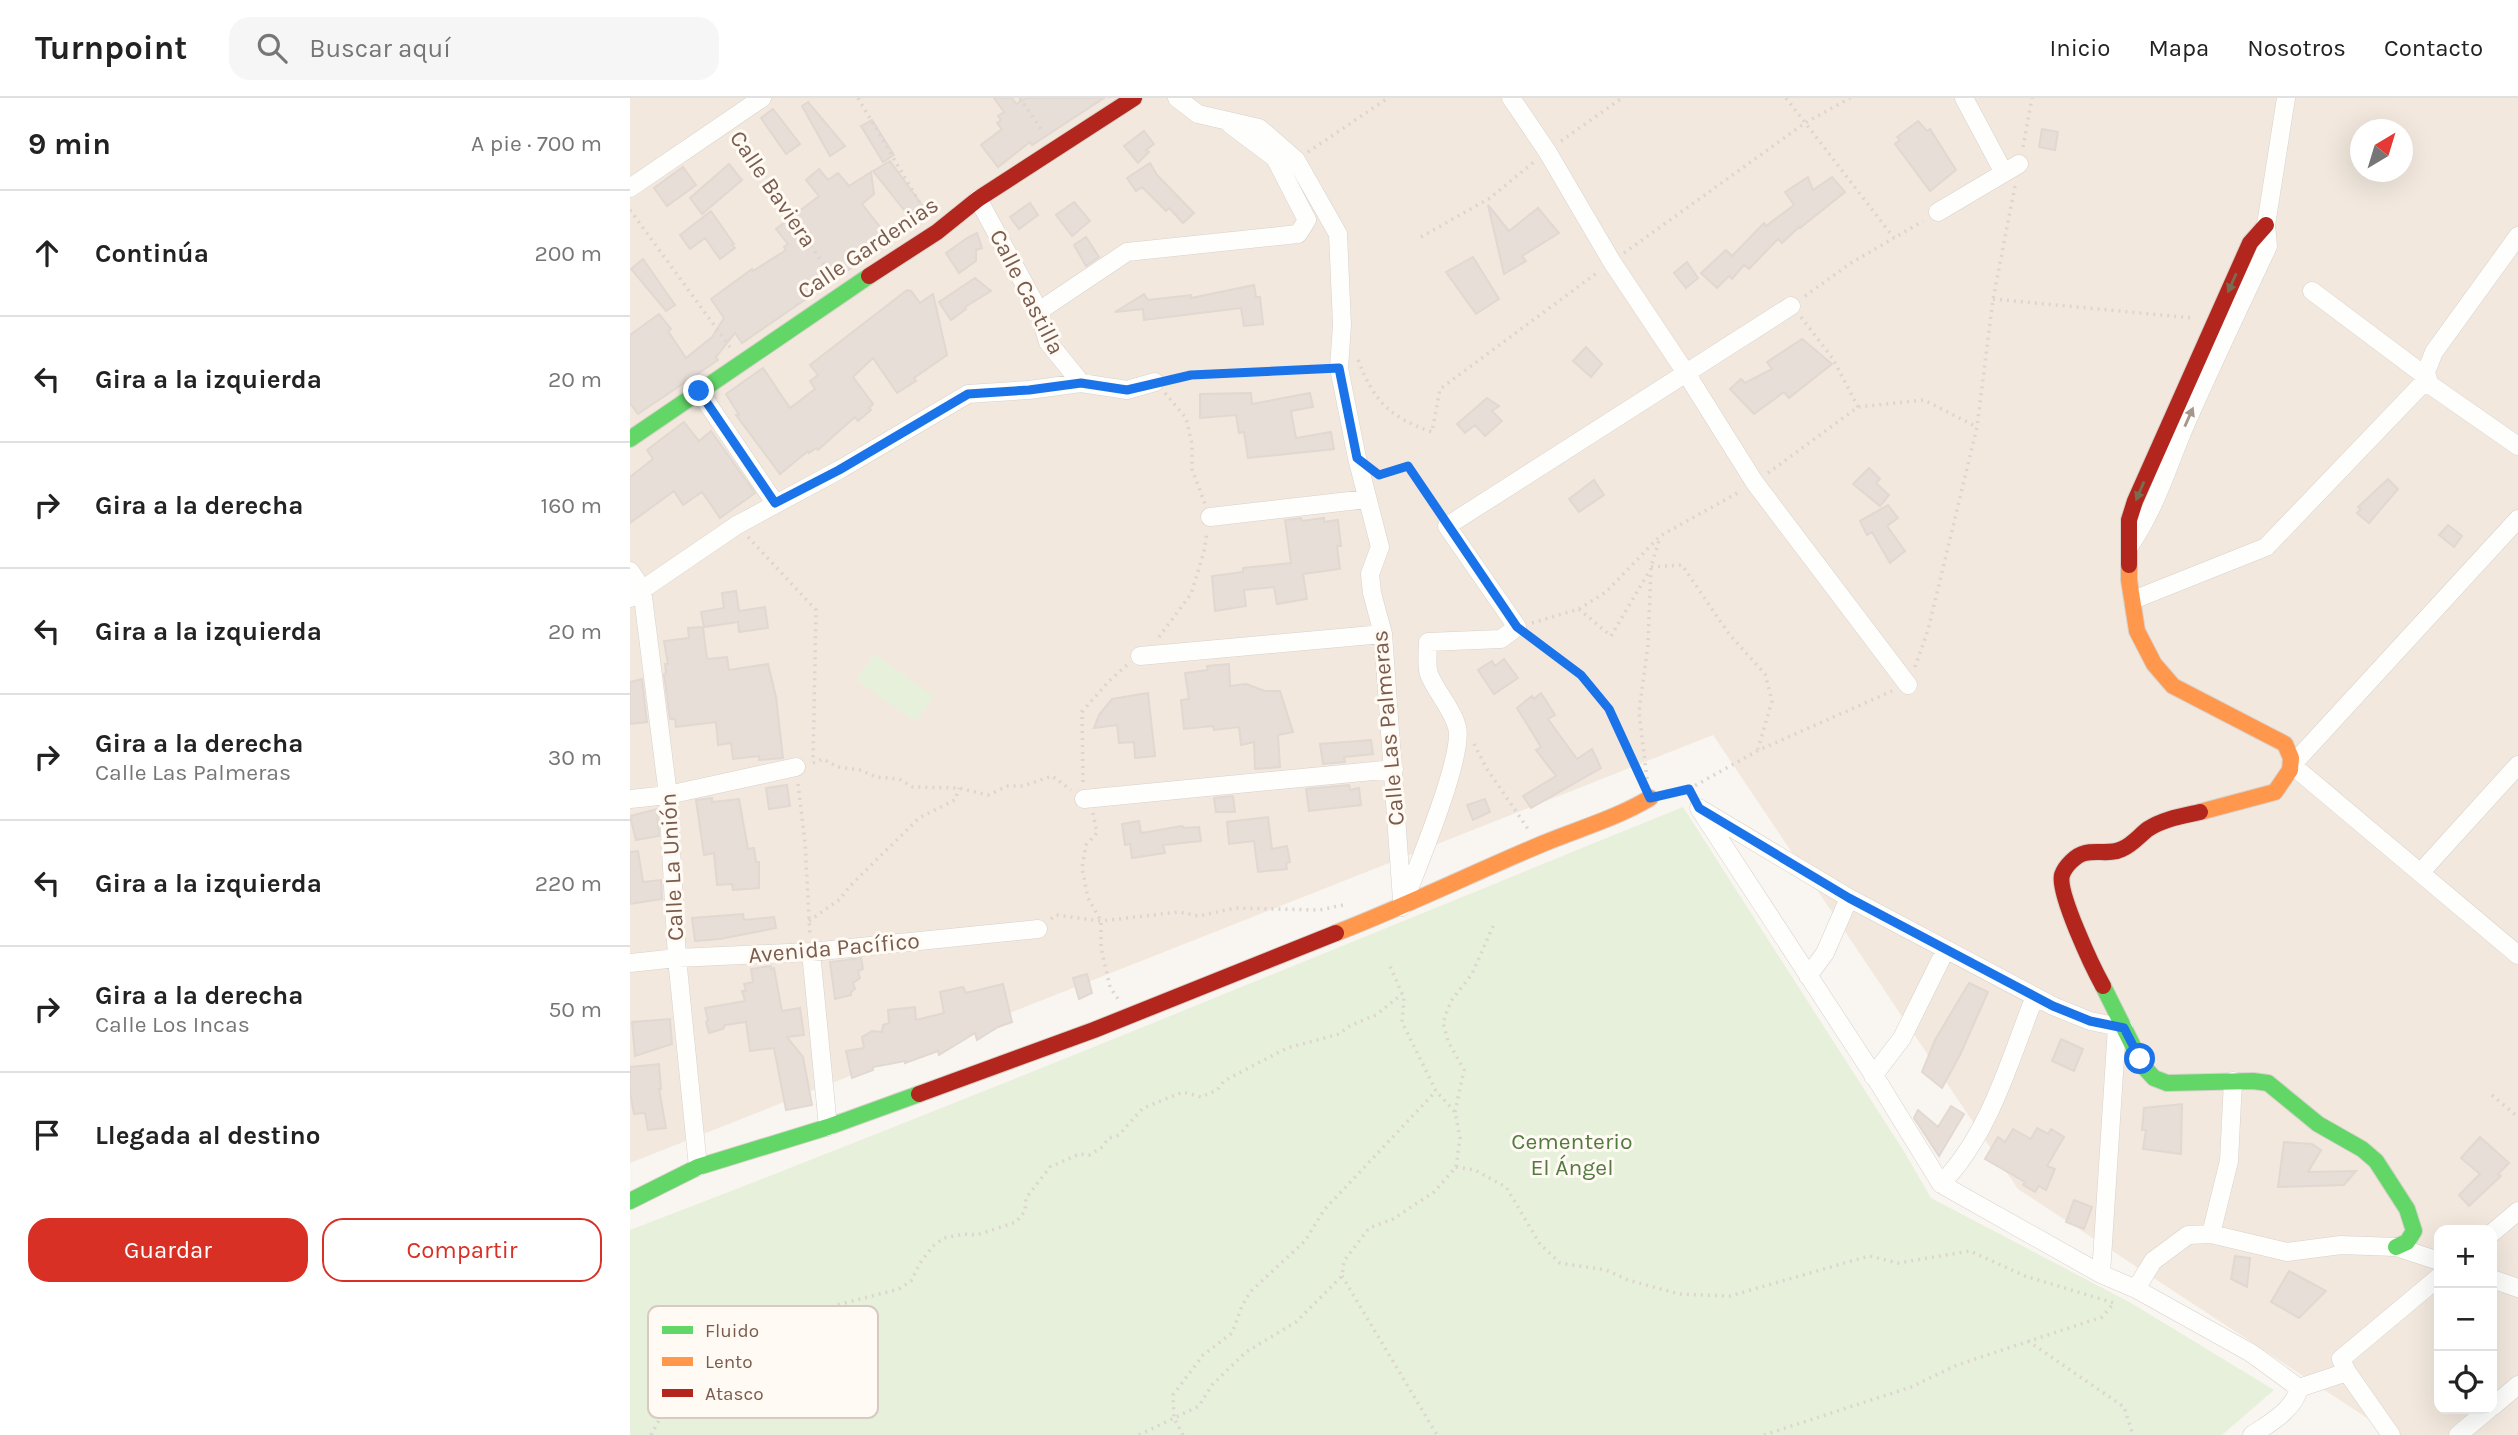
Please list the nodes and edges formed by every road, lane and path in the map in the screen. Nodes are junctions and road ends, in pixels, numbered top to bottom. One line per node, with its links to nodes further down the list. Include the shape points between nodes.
1 (762, 98): 14 (street)
2 (858, 98): 24 (path)
3 (1020, 98): 15 (path)
4 (1134, 98): 15 (street, Calle Gardenias)
5 (1177, 98): 13 (street, Calle Las Palmeras, via 1198,114)
6 (1388, 98): 17 (path)
7 (1511, 98): 16 (street)
8 (1622, 98): 16 (path)
9 (1786, 98): 27 (path)
10 (1964, 98): 18 (street)
11 (2032, 98): 18 (path)
12 (2286, 98): 23 (street)
13 (1225, 120): 17 (street, Calle Las Palmeras, via 1259,128); 32 (street, via 1275,158 1307,220 1298,234 1127,252)
14 (727, 121): 19 (street); 29 (path, Calle Baviera)
15 (1054, 148): 20 (street, Calle Gardenias)
16 (1547, 151): 26 (path, via 1490,198); 37 (street, via 1612,262)
17 (1296, 160): 36 (street, Calle Las Palmeras, via 1338,234)
18 (2012, 169): 22 (street); 30 (path)
19 (630, 188)
20 (978, 199): 24 (street, Calle Gardenias); 32 (street, Calle Castilla)
21 (630, 210): 35 (path)
22 (1938, 212): 27 (path)
23 (2266, 225): 33 (street, one-way to 33, via 2250,243); 56 (street, one-way to 23, via 2145,524 2191,412 2269,246)
24 (937, 232): 29 (street, Calle Gardenias)
25 (2518, 236): 38 (street, via 2434,352)
26 (1421, 237)
27 (1895, 238): 31 (path)
28 (2312, 291): 38 (street)
29 (843, 293): 35 (street, Calle Gardenias)
30 (1993, 299): 33 (path); 43 (path)
31 (1791, 306): 37 (street); 42 (path, via 1833,359)
32 (1038, 311): 40 (street, Calle Castilla, via 1048,342)
33 (2216, 320): 56 (street, one-way to 56, via 2135,501 2129,520)
34 (1356, 353): 44 (path, via 1370,388 1387,410)
35 (741, 362): 41 (street, Calle Gardenias)
36 (1339, 368): 39 (path, via 1191,375); 47 (street, Calle Las Palmeras)
37 (1686, 373): 48 (street); 54 (street)
38 (2428, 378): 46 (street, via 2429,384); 60 (street, via 2266,547)
39 (1156, 382): 40 (street, via 1127,390); 51 (path, via 1186,418 1192,468)
40 (1081, 383): 50 (street, via 968,394)
41 (699, 391): 45 (street, Calle Gardenias); 50 (street)
42 (1858, 407): 43 (path, via 1924,400); 48 (path)
43 (1978, 428): 65 (path, via 1928,630)
44 (1432, 432)
45 (630, 439)
46 (2518, 446)
47 (1357, 458): 49 (street, Calle Las Palmeras); 54 (path, via 1379,475 1408,466)
48 (1755, 482): 55 (path); 65 (street)
49 (1367, 499): 51 (street); 63 (street, Calle Las Palmeras, via 1380,547 1370,573)
50 (775, 503): 53 (street)
51 (1210, 517): 64 (path, via 1191,594)
52 (2518, 519): 69 (street)
53 (737, 525): 59 (street); 68 (path, via 816,610)
54 (1447, 526): 62 (street)
55 (1660, 536): 57 (path); 61 (path, via 1606,592)
56 (2130, 545): 60 (street)
57 (1651, 567): 61 (path, via 1611,636); 67 (path, via 1682,565 1730,634 1765,674 1772,701); 75 (path, via 1639,712)
58 (630, 571): 59 (street, Calle La Unión)
59 (636, 594): 74 (street, Calle La Unión)
60 (2133, 600): 69 (street, via 2137,631 2154,664 2174,687 2285,744)
61 (1579, 609): 62 (path)
62 (1517, 627): 66 (street, via 1501,639 1427,642 1428,672); 75 (path, via 1581,675 1609,709)
63 (1383, 634): 64 (street); 71 (street, Calle Las Palmeras)
64 (1140, 656): 77 (path, via 1108,682 1082,712)
65 (1908, 684): 67 (path)
66 (1458, 728): 79 (path, via 1475,745 1501,791); 83 (street, via 1450,773)
67 (1757, 751): 73 (path)
68 (804, 765): 72 (path, via 823,759 914,787); 74 (street); 84 (path)
69 (2292, 765): 80 (street); 98 (street, via 2288,779 2275,792 2164,821 2123,849 2084,853 2067,864 2061,877 2065,895)
70 (2518, 765): 80 (street)
71 (1394, 769): 77 (street); 83 (street, Calle Las Palmeras)
72 (959, 788): 77 (path, via 988,795 1052,776); 84 (path, via 955,800 919,818 840,899)
73 (1689, 789): 75 (path); 78 (path)
74 (668, 795): 76 (street); 91 (street, Calle La Unión)
75 (1650, 798): 79 (street)
76 (630, 799)
77 (1084, 799): 85 (path, via 1097,833 1086,845 1082,868 1088,898)
78 (1699, 808): 81 (street); 94 (street)
79 (1542, 844): 83 (street)
80 (2420, 873): 90 (street)
81 (1849, 898): 88 (street); 94 (street, via 1825,953)
82 (1353, 902): 85 (path, via 1320,910 1236,908 1199,916 1179,912)
83 (1402, 907): 97 (street)
84 (809, 921): 89 (path)
85 (1101, 921): 87 (path, via 1056,915); 97 (path, via 1101,948 1110,987)
86 (1494, 924): 103 (path, via 1472,974 1451,1001 1443,1022 1464,1070)
87 (1038, 929): 89 (street, Avenida Pacífico)
88 (1945, 949): 96 (street); 99 (street, via 1902,1038)
89 (811, 952): 91 (street, Avenida Pacífico); 105 (street)
90 (2518, 955)
91 (677, 958): 92 (street, Avenida Pacífico); 106 (street, Calle La Unión)
92 (630, 964)
93 (1389, 964): 95 (path)
94 (1808, 976): 99 (street)
95 (1402, 994): 101 (path, via 1402,1022); 121 (path, via 1376,1015 1339,1034 1287,1048 1224,1081 1217,1090 1201,1097 1183,1092 1143,1108 1101,1148 1049,1167 1026,1198 1025,1211 1016,1222 977,1235 944,1238 933,1246 911,1281 899,1289)
96 (2035, 996): 98 (street, via 2090,1021); 108 (street, via 1989,1112)
97 (1128, 1015): 105 (street)
98 (2120, 1028): 100 (street, via 2154,1078 2167,1083); 115 (street)
99 (1873, 1076): 108 (street)
100 (2233, 1081): 112 (street, via 2229,1161); 113 (street, via 2267,1083 2318,1124 2376,1161 2407,1209 2414,1231 2407,1242)
101 (1436, 1091): 103 (path); 129 (path, via 1324,1210 1305,1241 1250,1292 1232,1333 1203,1355 1173,1395)
102 (2492, 1096): 104 (path)
103 (1455, 1112): 107 (path, via 1460,1138)
104 (2518, 1117)
105 (828, 1127): 106 (street)
106 (698, 1167): 109 (street)
107 (1456, 1167): 116 (path, via 1434,1192 1393,1219 1369,1228 1344,1261); 122 (path, via 1475,1170 1506,1187 1540,1244 1560,1263 1606,1270 1679,1294 1730,1296 1869,1256 1898,1263 1970,1251 2025,1276 2114,1303 2102,1317)
108 (1941, 1184): 115 (street)
109 (630, 1201)
110 (2518, 1211): 111 (street)
111 (2497, 1229)
112 (2211, 1234): 113 (street, via 2287,1252 2341,1245); 120 (street, via 2188,1236 2179,1242 2154,1261)
113 (2396, 1247): 114 (street)
114 (2434, 1259)
115 (2101, 1274): 120 (street)
116 (1342, 1276): 129 (path, via 1296,1322 1246,1353 1212,1385 1199,1406); 133 (path)
117 (2434, 1281): 123 (street, via 2341,1359)
118 (2497, 1281): 119 (street)
119 (2518, 1287)
120 (2136, 1289): 125 (street, via 2251,1353)
121 (835, 1306)
122 (2028, 1341): 134 (path, via 1957,1365 1911,1387); 135 (path, via 2124,1407)
123 (2347, 1372): 125 (street); 137 (street)
124 (2518, 1385): 126 (street)
125 (2299, 1388): 136 (street, via 2297,1399)
126 (2497, 1403)
127 (2484, 1414): 138 (street)
128 (660, 1418): 130 (path)
129 (1174, 1418): 131 (path); 132 (path)
130 (651, 1435)
131 (1139, 1435)
132 (1182, 1435)
133 (1437, 1435)
134 (1764, 1435)
135 (2133, 1435)
136 (2252, 1435)
137 (2391, 1435)
138 (2458, 1435)

